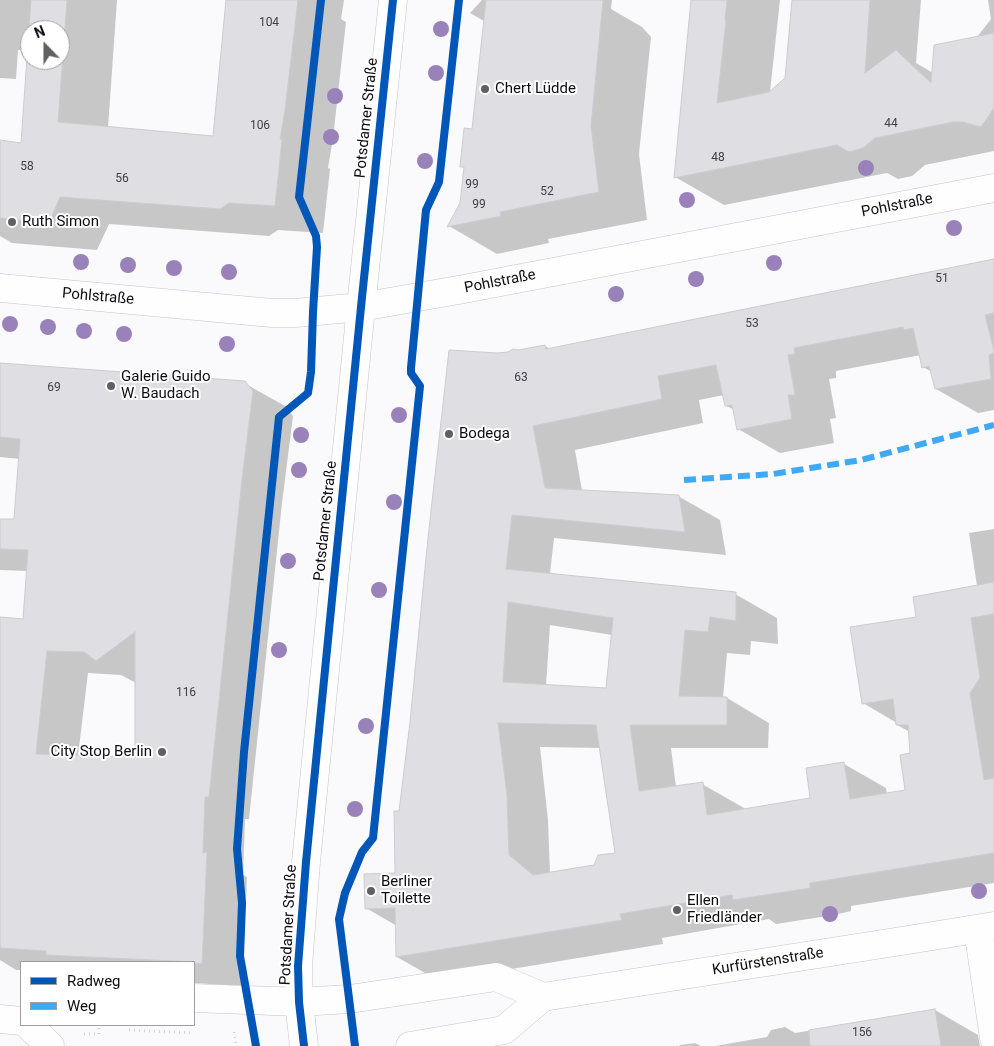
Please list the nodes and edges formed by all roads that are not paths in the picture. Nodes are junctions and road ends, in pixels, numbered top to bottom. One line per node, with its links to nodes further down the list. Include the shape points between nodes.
1 (393, 0): 4 (street, Potsdamer Straße)
2 (994, 188): 4 (street, Pohlstraße)
3 (0, 288): 4 (street, Pohlstraße, via 272,313)
4 (361, 307): 8 (street, Potsdamer Straße, via 308,841)
5 (986, 927): 6 (street, Kurfürstenstraße); 12 (street)
6 (543, 997): 8 (street, via 496,977 350,999); 15 (street, via 504,1030)
7 (195, 998): 8 (street)
8 (298, 1002): 14 (street, Potsdamer Straße)
9 (0, 1019): 10 (street)
10 (20, 1021)
11 (29, 1026): 13 (street)
12 (994, 1038)
13 (50, 1046)
14 (304, 1046)
15 (410, 1046)

